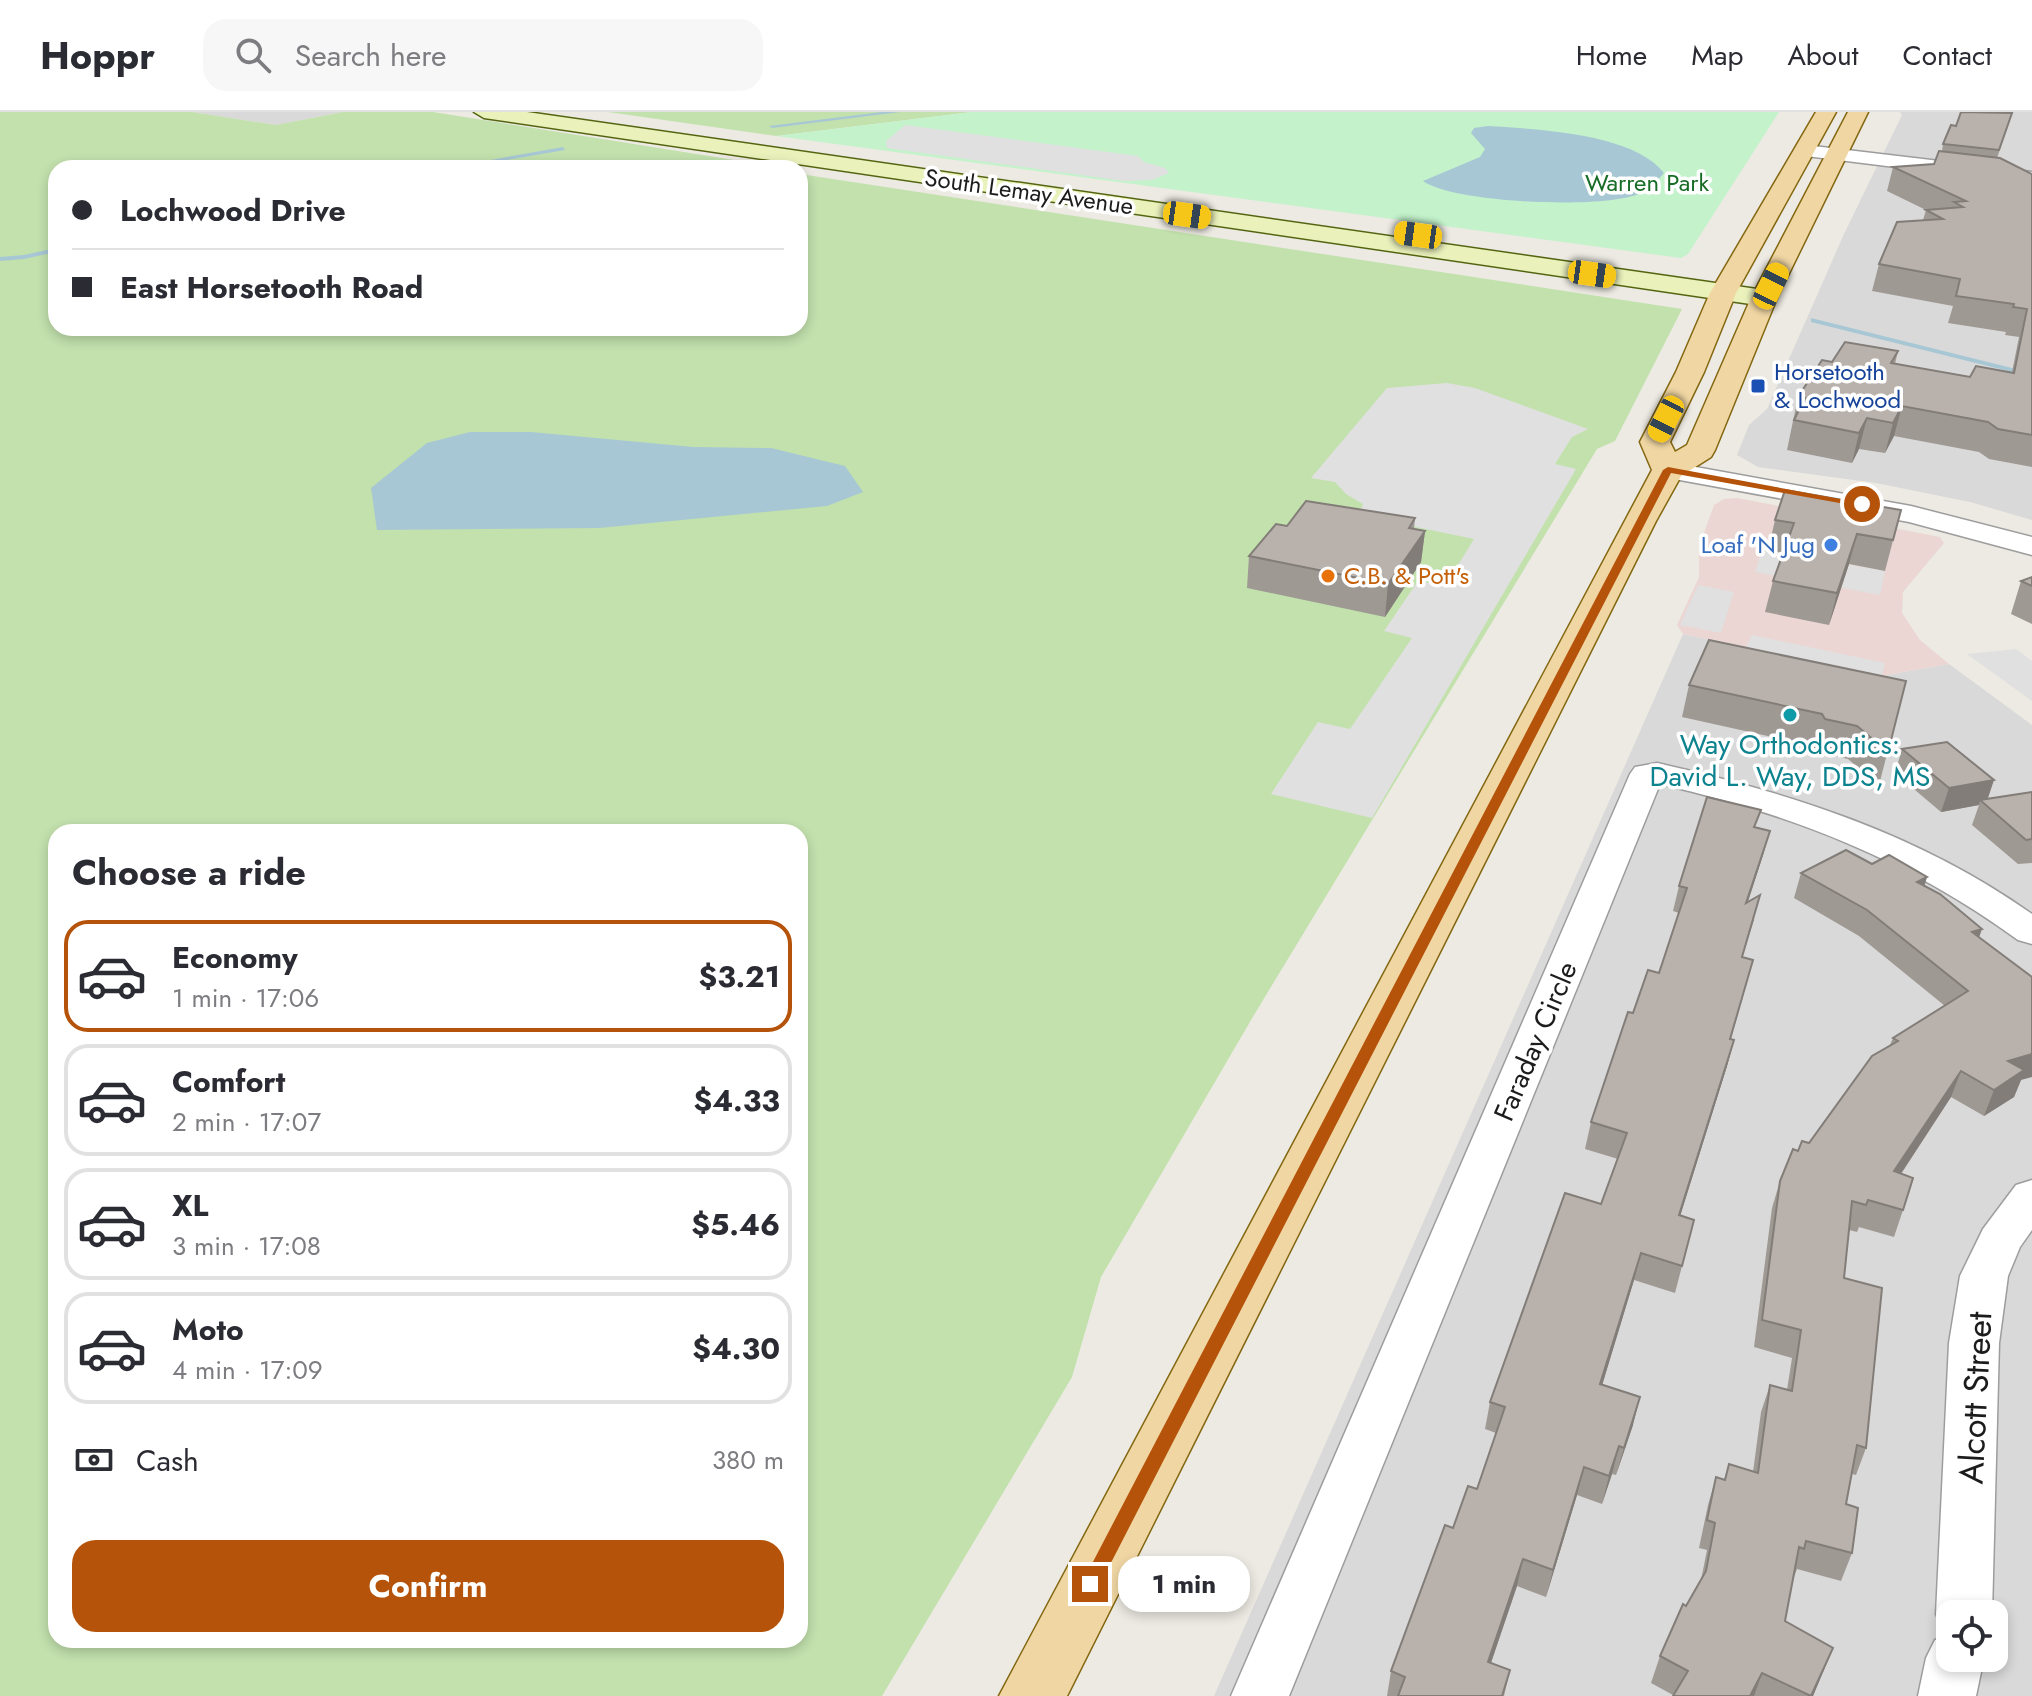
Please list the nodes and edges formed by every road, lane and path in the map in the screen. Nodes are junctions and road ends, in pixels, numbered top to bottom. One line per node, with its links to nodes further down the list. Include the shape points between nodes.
1 (484, 112): 8 (main road, South Lemay Avenue)
2 (554, 112): 8 (main road, South Lemay Avenue)
3 (1826, 112): 5 (main road)
4 (1858, 112): 6 (main road)
5 (1805, 151): 6 (street); 8 (main road)
6 (1837, 154): 7 (street); 9 (main road)
7 (2032, 178)
8 (1727, 286): 9 (main road, South Lemay Avenue); 10 (main road, via 1655,442)
9 (1768, 292): 10 (main road, via 1700,450)
10 (1668, 470): 11 (street, via 1898,512); 16 (main road)
11 (2032, 546)
12 (2032, 932): 17 (street, Faraday Circle, via 1949,875 1881,840 1770,799 1647,774)
13 (2032, 1196): 14 (street, Alcott Street, via 1999,1241 1984,1276 1974,1343)
14 (1965, 1600)
15 (1952, 1672): 18 (street)
16 (1033, 1696)
17 (1260, 1696)
18 (1947, 1696)

